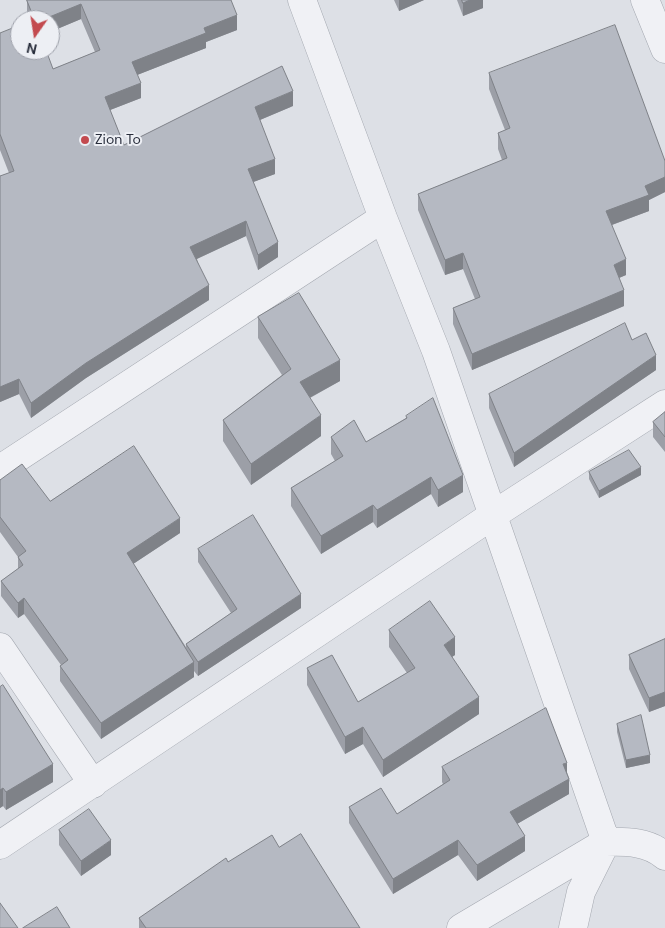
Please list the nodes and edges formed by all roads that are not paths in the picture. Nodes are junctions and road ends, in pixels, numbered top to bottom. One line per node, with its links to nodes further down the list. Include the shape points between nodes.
1 (302, 0): 4 (street)
2 (645, 0): 3 (street)
3 (665, 50)
4 (383, 218): 6 (street); 7 (street, via 436,351)
5 (665, 404): 7 (street)
6 (0, 470)
7 (493, 515): 9 (street); 10 (street)
8 (0, 646): 9 (street)
9 (93, 784): 11 (street)
10 (606, 842): 12 (street, via 631,841); 13 (street); 14 (street, via 582,892)
11 (0, 845)
12 (665, 856)
13 (461, 928)
14 (573, 928)

